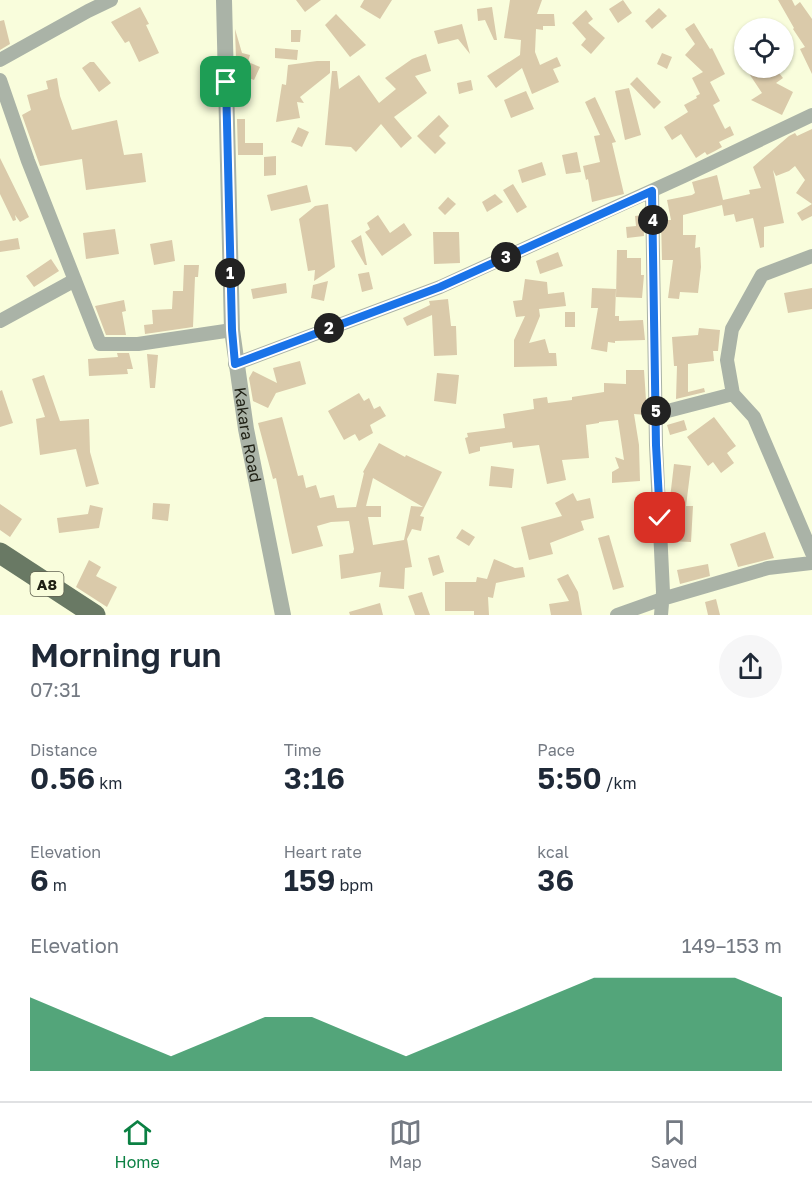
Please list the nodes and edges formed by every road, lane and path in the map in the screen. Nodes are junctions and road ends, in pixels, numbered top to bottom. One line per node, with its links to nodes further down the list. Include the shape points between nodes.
1 (111, 0): 3 (street)
2 (224, 0): 10 (street, Kakara Road)
3 (0, 60)
4 (0, 80): 8 (street)
5 (812, 115): 6 (street)
6 (652, 191): 11 (street, via 440,287); 13 (street)
7 (812, 256): 12 (street, via 762,275 732,329 727,360)
8 (75, 280): 9 (street); 10 (street, via 100,344 138,344)
9 (0, 321)
10 (232, 330): 11 (street, Kakara Road)
11 (235, 364): 19 (street, Kakara Road)
12 (733, 394): 13 (street); 15 (street, via 754,417)
13 (656, 414): 17 (street)
14 (0, 553): 18 (main road, A8)
15 (812, 553)
16 (812, 563): 17 (street, via 768,568)
17 (663, 599): 20 (street); 21 (street)
18 (95, 615)
19 (283, 615)
20 (617, 615)
21 (661, 615)

